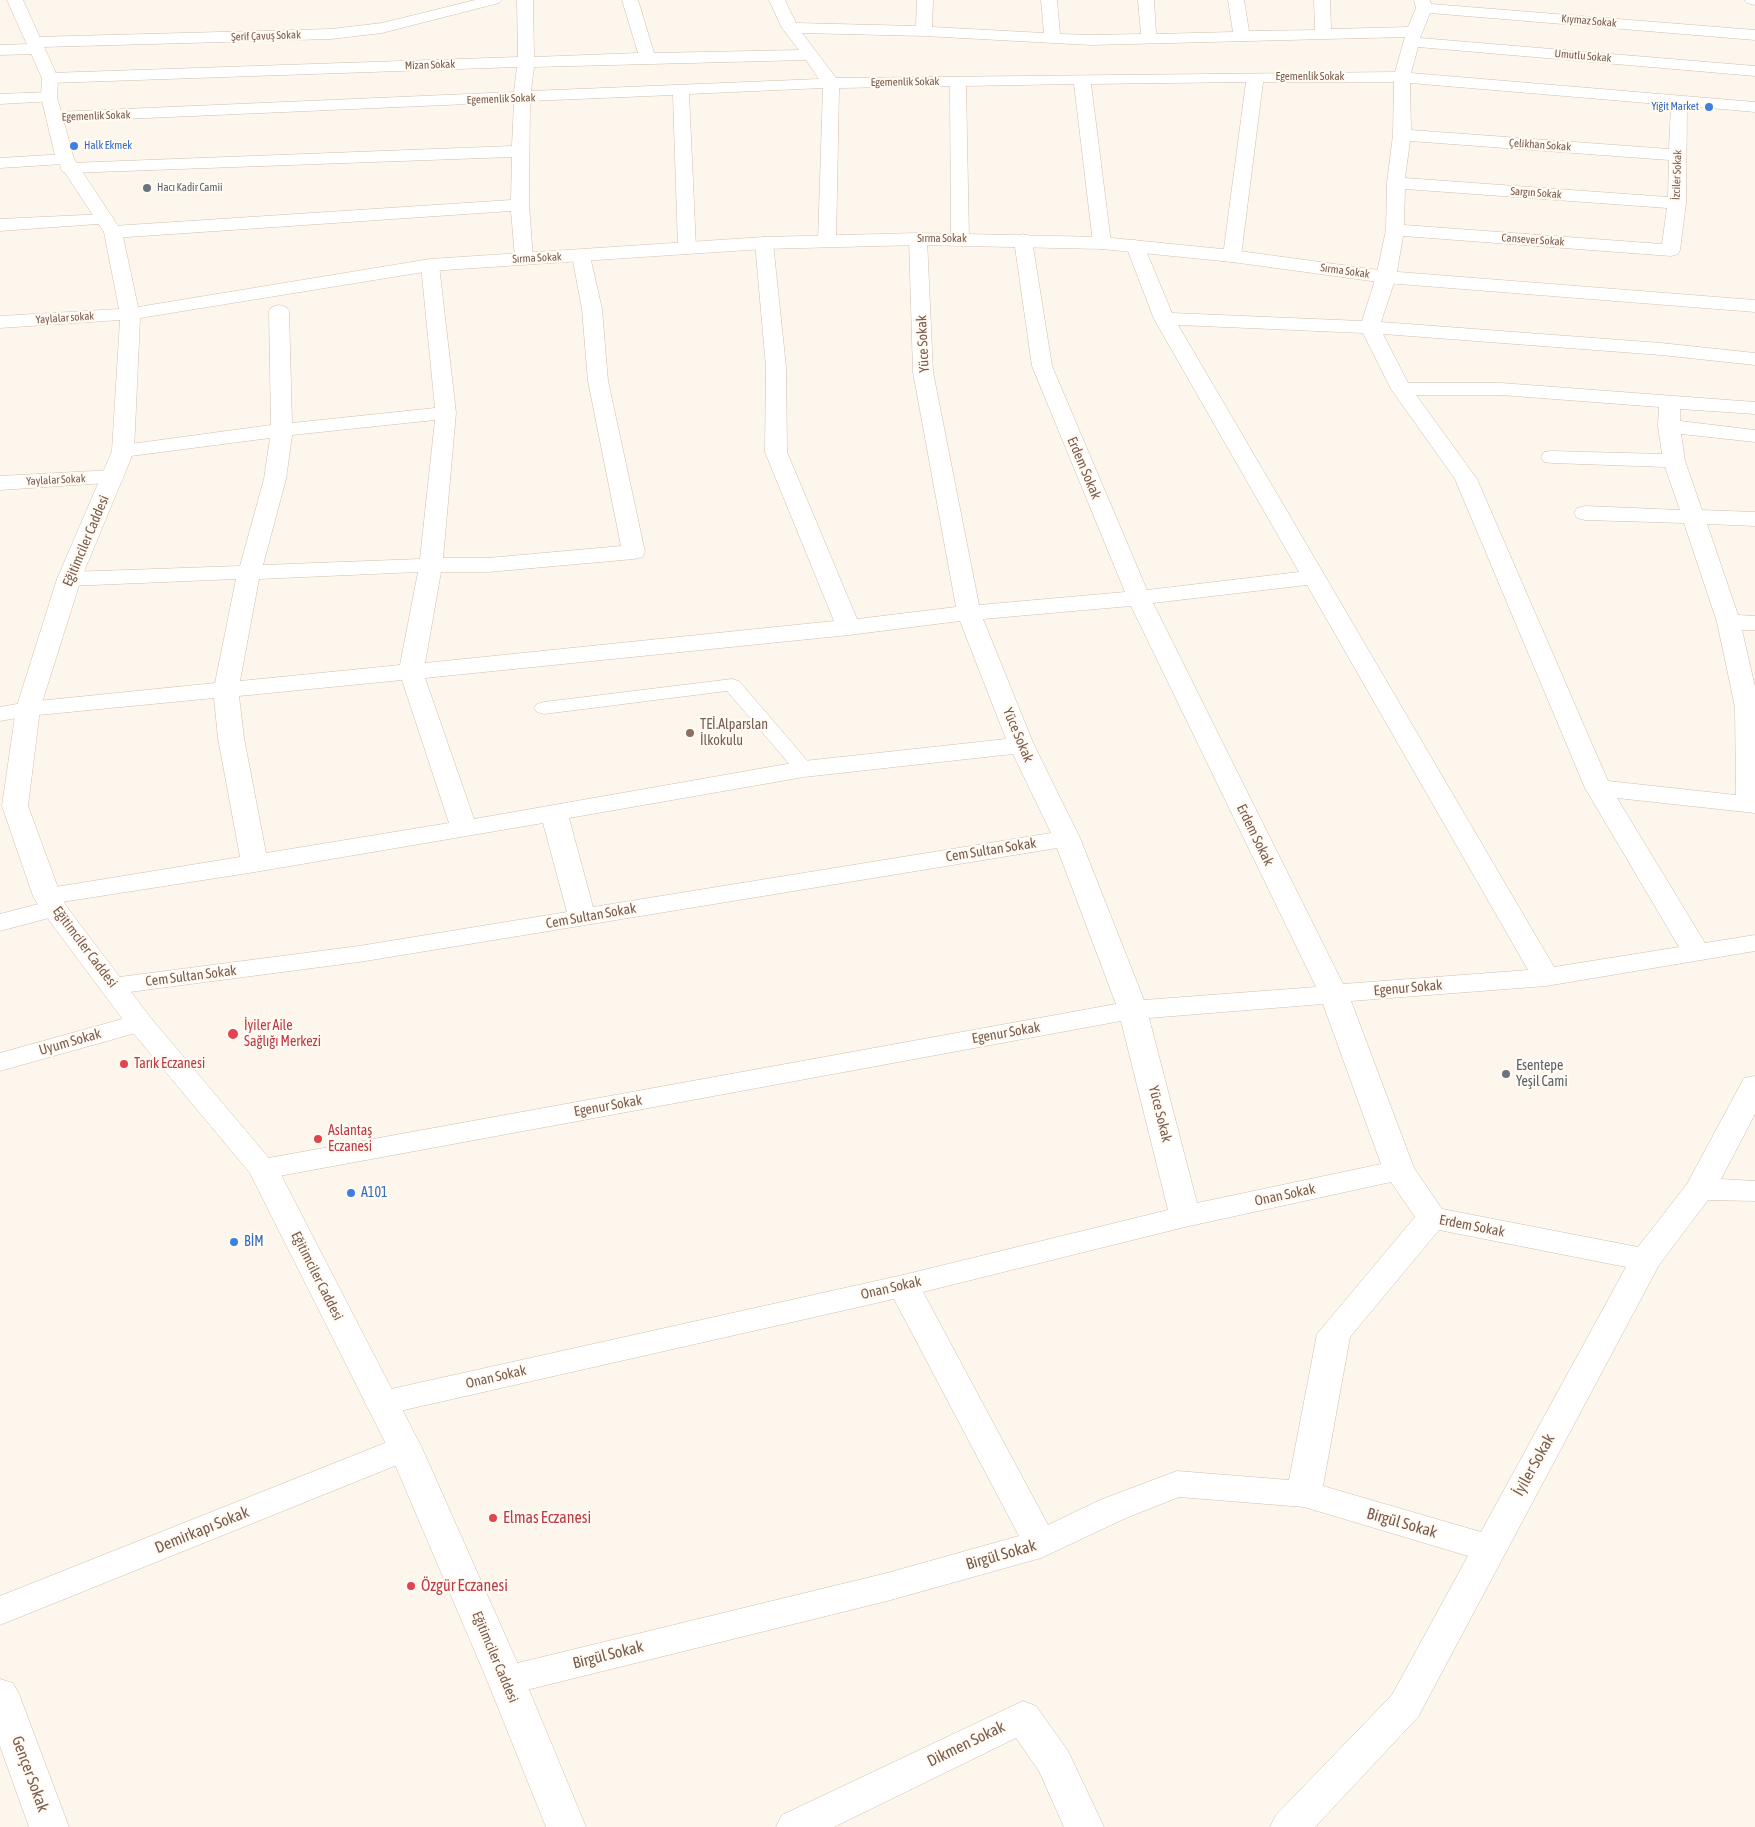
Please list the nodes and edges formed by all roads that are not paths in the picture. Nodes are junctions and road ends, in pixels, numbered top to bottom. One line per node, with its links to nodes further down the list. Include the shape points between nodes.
1 (16, 0): 22 (street)
2 (416, 0): 13 (street)
3 (494, 0): 13 (street, Şerif Çavuş Sokak)
4 (525, 0): 26 (street)
5 (630, 0): 25 (street)
6 (777, 0): 14 (street)
7 (925, 0): 15 (street)
8 (1049, 0): 20 (street)
9 (1146, 0): 21 (street)
10 (1236, 0): 17 (street)
11 (1322, 0): 16 (street)
12 (1423, 4): 18 (street, Kıymaz Sokak); 19 (street)
13 (425, 16): 22 (street, Şerif Çavuş Sokak, via 382,28 331,34)
14 (790, 28): 15 (street, Umutlu Sokak); 24 (street)
15 (924, 31): 20 (street, Umutlu Sokak)
16 (1323, 32): 17 (street, Umutlu Sokak); 19 (street, Umutlu Sokak)
17 (1242, 36): 21 (street, Umutlu Sokak)
18 (1755, 36)
19 (1413, 37): 27 (street, Umutlu Sokak); 29 (street)
20 (1052, 38): 21 (street, Umutlu Sokak)
21 (1149, 40)
22 (36, 46): 23 (street, Şerif Çavuş Sokak); 30 (street)
23 (0, 50)
24 (811, 55): 25 (street, Mizan Sokak); 33 (street)
25 (647, 58): 26 (street, Mizan Sokak)
26 (526, 62): 30 (street, Mizan Sokak); 36 (street)
27 (1755, 71)
28 (1255, 77): 29 (street, Egemenlik Sokak); 31 (street, Egemenlik Sokak); 62 (street)
29 (1402, 77): 38 (street, Egemenlik Sokak); 41 (street)
30 (50, 78): 35 (street, Eğitimciler Caddesi)
31 (1082, 80): 32 (street, Egemenlik Sokak); 57 (street)
32 (958, 81): 33 (street, Egemenlik Sokak); 53 (street)
33 (832, 83): 34 (street, Egemenlik Sokak); 55 (street)
34 (681, 90): 36 (street, Egemenlik Sokak); 59 (street)
35 (48, 97): 37 (street); 40 (street, Eğitimciler Caddesi)
36 (522, 98): 40 (street, Egemenlik Sokak); 42 (street)
37 (0, 100)
38 (1679, 100): 39 (street, Egemenlik Sokak); 43 (street, İzciler Sokak)
39 (1755, 107)
40 (55, 117): 45 (street, Eğitimciler Caddesi)
41 (1402, 135): 43 (street, Çelikhan Sokak); 46 (street)
42 (521, 151): 45 (street); 48 (street)
43 (1678, 155): 47 (street, İzciler Sokak)
44 (0, 163): 45 (street)
45 (67, 164): 50 (street, Eğitimciler Caddesi)
46 (1396, 183): 47 (street, Sargın Sokak); 51 (street)
47 (1676, 203): 60 (street, İzciler Sokak)
48 (520, 206): 50 (street); 63 (street)
49 (0, 225): 50 (street)
50 (109, 226): 68 (street, Eğitimciler Caddesi)
51 (1396, 230): 60 (street, Cansever Sokak); 65 (street)
52 (918, 239): 53 (street, Sırma Sokak); 55 (street, Sırma Sokak); 93 (street, Yüce Sokak, via 923,372)
53 (960, 239): 54 (street, Sırma Sokak)
54 (1023, 240): 57 (street, Sırma Sokak); 92 (street, Erdem Sokak, via 1042,366)
55 (827, 241): 56 (street, Sırma Sokak)
56 (764, 243): 59 (street, Sırma Sokak); 96 (street, via 776,367 776,452)
57 (1102, 243): 58 (street, Sırma Sokak)
58 (1135, 246): 62 (street, Sırma Sokak); 69 (street)
59 (687, 248): 61 (street, Sırma Sokak)
60 (1671, 250)
61 (581, 256): 63 (street, Sırma Sokak); 88 (street, via 592,309 598,381 634,552 488,565)
62 (1232, 256): 65 (street, Sırma Sokak)
63 (524, 258): 64 (street, Sırma Sokak)
64 (430, 265): 68 (street, Sırma Sokak); 76 (street)
65 (1386, 277): 66 (street, Sırma Sokak); 71 (street)
66 (1755, 306)
67 (279, 311): 78 (street)
68 (130, 314): 70 (street, Yaylalar sokak); 80 (street, Eğitimciler Caddesi)
69 (1164, 319): 71 (street); 90 (street)
70 (0, 322)
71 (1370, 327): 72 (street); 73 (street)
72 (1755, 359)
73 (1401, 390): 74 (street, via 1501,389); 104 (street, via 1466,479)
74 (1670, 402): 75 (street); 77 (street)
75 (1755, 408)
76 (446, 412): 78 (street); 88 (street)
77 (1670, 426): 79 (street); 82 (street)
78 (282, 430): 80 (street); 89 (street, via 275,479)
79 (1755, 436)
80 (124, 451): 83 (street, Eğitimciler Caddesi)
81 (1552, 456): 82 (street)
82 (1674, 461): 86 (street)
83 (113, 477): 84 (street, Yaylalar Sokak); 91 (street, Eğitimciler Caddesi)
84 (0, 484)
85 (1585, 513): 86 (street)
86 (1694, 518): 87 (street); 94 (street)
87 (1755, 519)
88 (431, 565): 89 (street); 97 (street)
89 (249, 573): 91 (street); 98 (street)
90 (1315, 577): 92 (street); 116 (street)
91 (69, 579): 101 (street, Eğitimciler Caddesi)
92 (1139, 598): 93 (street); 118 (street, Erdem Sokak)
93 (969, 613): 96 (street); 102 (street, Yüce Sokak)
94 (1729, 622): 95 (street); 100 (street)
95 (1755, 623)
96 (849, 628): 97 (street)
97 (411, 671): 98 (street); 108 (street)
98 (226, 691): 101 (street); 110 (street, via 231,738)
99 (544, 708): 103 (lane, via 732,685)
100 (1751, 708): 105 (street)
101 (14, 712): 106 (street, Eğitimciler Caddesi)
102 (1021, 745): 103 (street); 109 (street, Yüce Sokak)
103 (804, 769): 107 (street)
104 (1598, 788): 105 (street); 115 (street)
105 (1752, 805)
106 (7, 808): 111 (street, Eğitimciler Caddesi)
107 (554, 813): 108 (street); 112 (street)
108 (464, 829): 110 (street)
109 (1067, 838): 112 (street, Cem Sultan Sokak); 119 (street, Yüce Sokak)
110 (255, 864): 111 (street)
111 (50, 902): 113 (street); 117 (street, Eğitimciler Caddesi)
112 (582, 918): 117 (street, Cem Sultan Sokak, via 358,954)
113 (0, 923)
114 (1755, 943): 115 (street, Egenur Sokak)
115 (1697, 953): 116 (street, Egenur Sokak)
116 (1546, 977): 118 (street, Egenur Sokak)
117 (114, 986): 120 (street, Eğitimciler Caddesi)
118 (1334, 995): 119 (street, Egenur Sokak); 124 (street, Erdem Sokak)
119 (1134, 1010): 123 (street, Egenur Sokak); 127 (street, Yüce Sokak)
120 (140, 1023): 121 (street, Uyum Sokak); 123 (street, Eğitimciler Caddesi)
121 (0, 1062)
122 (1755, 1085): 125 (street, İyiler Sokak)
123 (263, 1169): 131 (street, Eğitimciler Caddesi)
124 (1399, 1170): 127 (street, Onan Sokak); 128 (street, Erdem Sokak)
125 (1700, 1189): 126 (street); 129 (street, İyiler Sokak)
126 (1755, 1191)
127 (1185, 1216): 130 (street, Onan Sokak)
128 (1432, 1218): 129 (street, Erdem Sokak); 133 (street, via 1334,1334)
129 (1646, 1260): 135 (street, İyiler Sokak)
130 (903, 1286): 131 (street, Onan Sokak); 134 (street)
131 (382, 1403): 132 (street, Eğitimciler Caddesi)
132 (405, 1448): 136 (street, Demirkapı Sokak); 137 (street, Eğitimciler Caddesi)
133 (1304, 1494): 134 (street, Birgül Sokak, via 1177,1484 1112,1509); 135 (street, Birgül Sokak)
134 (1041, 1544): 137 (street, Birgül Sokak, via 887,1587)
135 (1489, 1548): 143 (street, İyiler Sokak, via 1405,1706)
136 (0, 1611)
137 (506, 1680): 140 (street, Eğitimciler Caddesi)
138 (0, 1694): 139 (street, Gençer Sokak)
139 (49, 1827)
140 (566, 1827)
141 (796, 1827): 142 (street, Dikmen Sokak, via 1023,1717 1054,1762)
142 (1084, 1827)
143 (1290, 1827)

